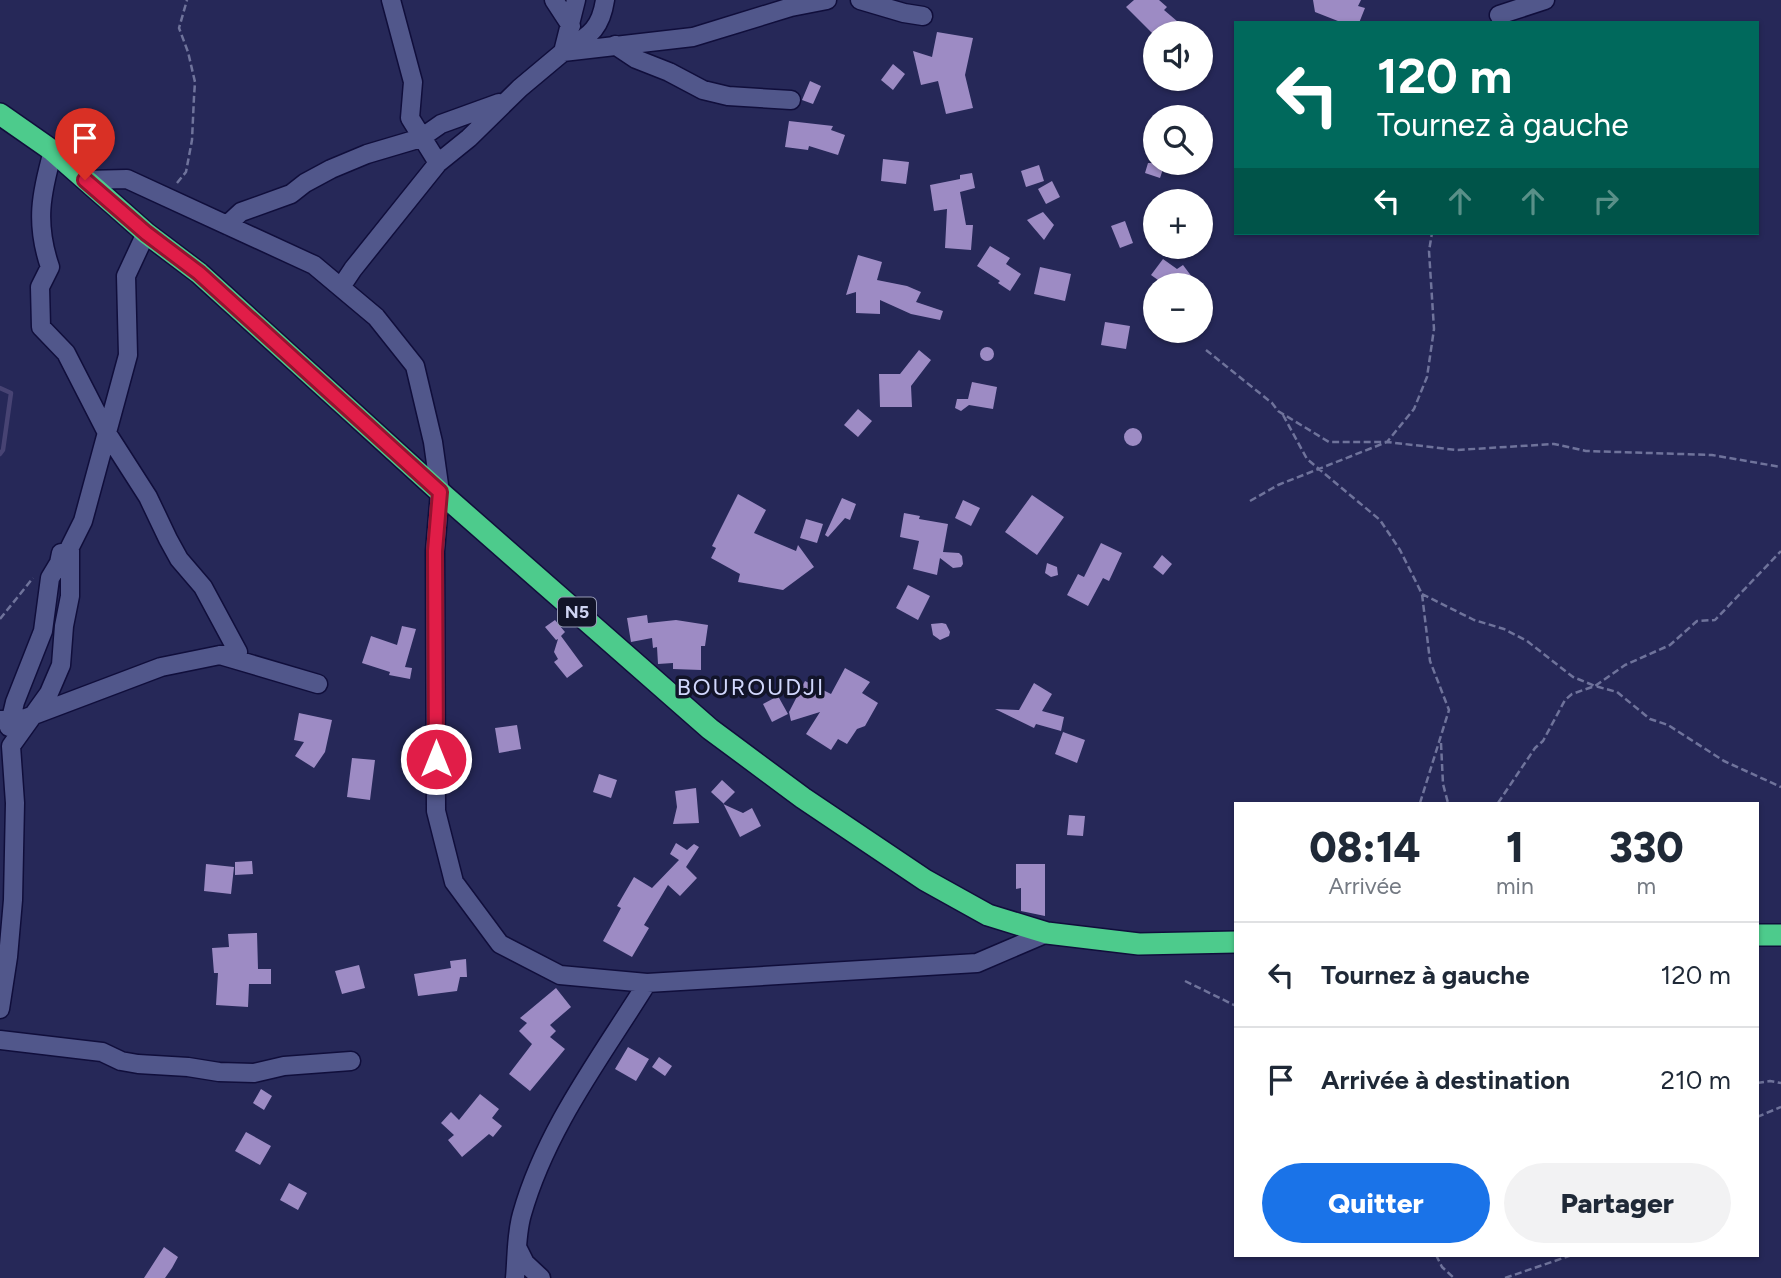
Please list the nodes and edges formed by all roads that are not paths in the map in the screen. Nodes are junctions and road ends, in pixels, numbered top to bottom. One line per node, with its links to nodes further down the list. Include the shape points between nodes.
1 (391, 0): 16 (street, via 412,82 410,118)
2 (554, 0): 10 (street)
3 (576, 0): 10 (street)
4 (605, 0): 12 (street, via 592,34)
5 (827, 0): 11 (street, via 693,37)
6 (860, 0): 9 (street)
7 (1545, 0): 8 (street)
8 (1499, 15)
9 (923, 16)
10 (571, 26): 12 (street)
11 (615, 45): 12 (street); 14 (street, via 703,90)
12 (563, 52): 13 (street)
13 (508, 99): 16 (street, via 441,124); 18 (street)
14 (791, 100)
15 (0, 114): 17 (highway, N5)
16 (421, 138): 18 (street); 20 (street, via 331,169 291,194 241,212)
17 (53, 151): 19 (highway, N5); 23 (street, via 42,191 42,243 50,267 40,286 41,327 65,353)
18 (438, 163): 22 (street)
19 (85, 180): 20 (street, via 127,179); 21 (highway, N5)
20 (228, 225): 22 (street, via 314,265)
21 (146, 233): 23 (street, via 127,276 128,355); 24 (highway, N5, via 199,273)
22 (341, 288): 24 (street, via 376,317 415,366)
23 (107, 433): 26 (street, via 148,496 180,559 204,587 229,632 238,652); 28 (street, via 83,521 70,547 70,596 61,665)
24 (440, 492): 31 (highway, N5, via 710,729 803,798 925,880 977,909); 35 (street, via 435,551 436,811 454,882 500,944 559,975)
25 (61, 552): 29 (street, via 50,578 43,631)
26 (220, 655): 27 (street); 28 (street, via 161,667)
27 (318, 684)
28 (33, 715): 29 (street); 36 (street, via 11,746 13,900)
29 (6, 719): 30 (street)
30 (0, 746)
31 (1046, 933): 34 (highway, N5, via 1139,944); 35 (street, via 977,962)
32 (1759, 935): 33 (highway)
33 (1781, 935)
34 (1234, 942)
35 (647, 983): 39 (street, via 545,1151 521,1216)
36 (0, 1009)
37 (0, 1040): 38 (street, via 102,1052 121,1062 146,1066 219,1072 254,1073)
38 (351, 1061)
39 (518, 1249): 40 (street); 41 (street)
40 (515, 1278)
41 (541, 1278)

